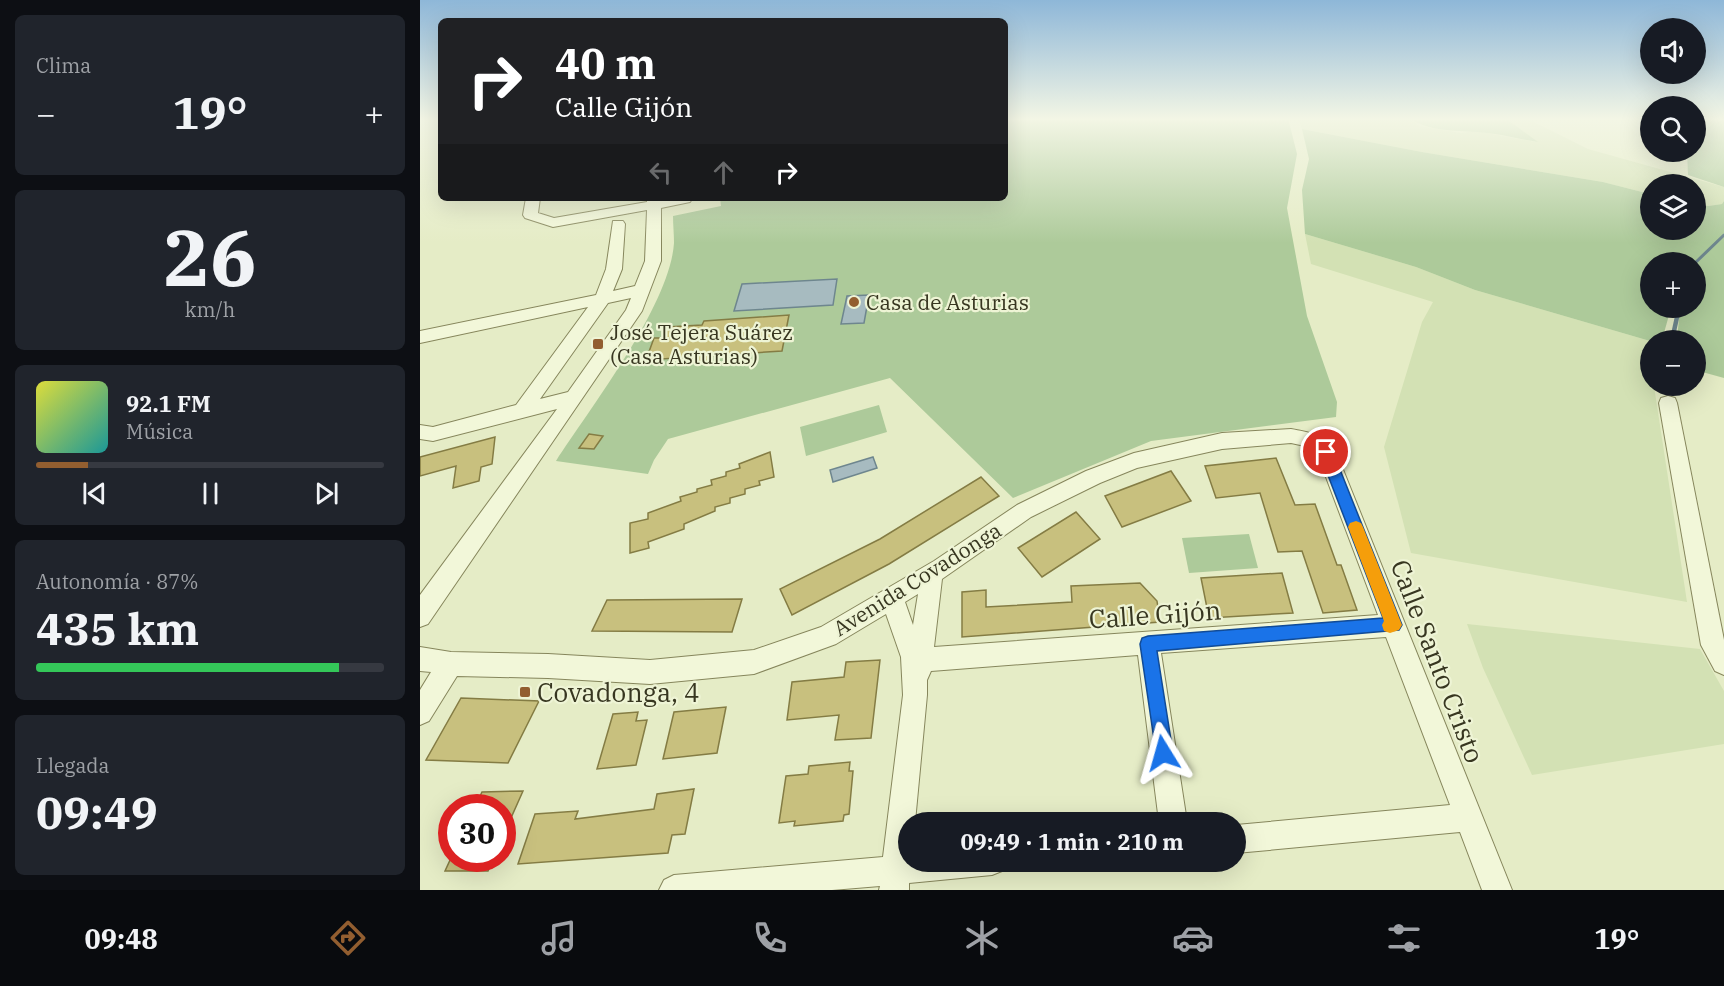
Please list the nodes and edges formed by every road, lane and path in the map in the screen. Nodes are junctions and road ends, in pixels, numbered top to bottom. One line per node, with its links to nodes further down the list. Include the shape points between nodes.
1 (532, 201): 2 (street, via 530,214 553,223)
2 (654, 201): 4 (street, via 653,261)
3 (618, 224): 5 (street, via 614,268)
4 (643, 290): 5 (street); 7 (street, via 634,311)
5 (602, 299): 6 (street); 9 (street)
6 (420, 338)
7 (575, 398): 9 (street); 14 (street)
8 (1668, 403): 19 (street, via 1713,645)
9 (522, 411): 10 (street, via 433,434)
10 (420, 432)
11 (1326, 452): 12 (street, Avenida Covadonga, via 1311,440 1291,436 1222,441 1134,461 1024,511); 15 (street, Calle Santo Cristo)
12 (932, 573): 13 (street, Avenida Covadonga); 18 (street)
13 (892, 598): 20 (street, Avenida Covadonga, via 828,636 754,662 650,672); 21 (street, via 913,657)
14 (420, 616)
15 (1394, 625): 16 (street, Calle Gijón); 24 (street, Calle Santo Cristo)
16 (1148, 644): 18 (street, Calle Gijón); 23 (street)
17 (420, 659): 20 (street, Avenida Covadonga)
18 (921, 660): 21 (street)
19 (1724, 663)
20 (451, 664): 22 (street)
21 (915, 695): 27 (street)
22 (420, 712)
23 (1172, 812)
24 (1469, 818): 25 (street); 29 (street, Calle Santo Cristo)
25 (1246, 838)
26 (936, 872): 27 (street)
27 (895, 880): 28 (street)
28 (675, 890)
29 (1497, 890)

